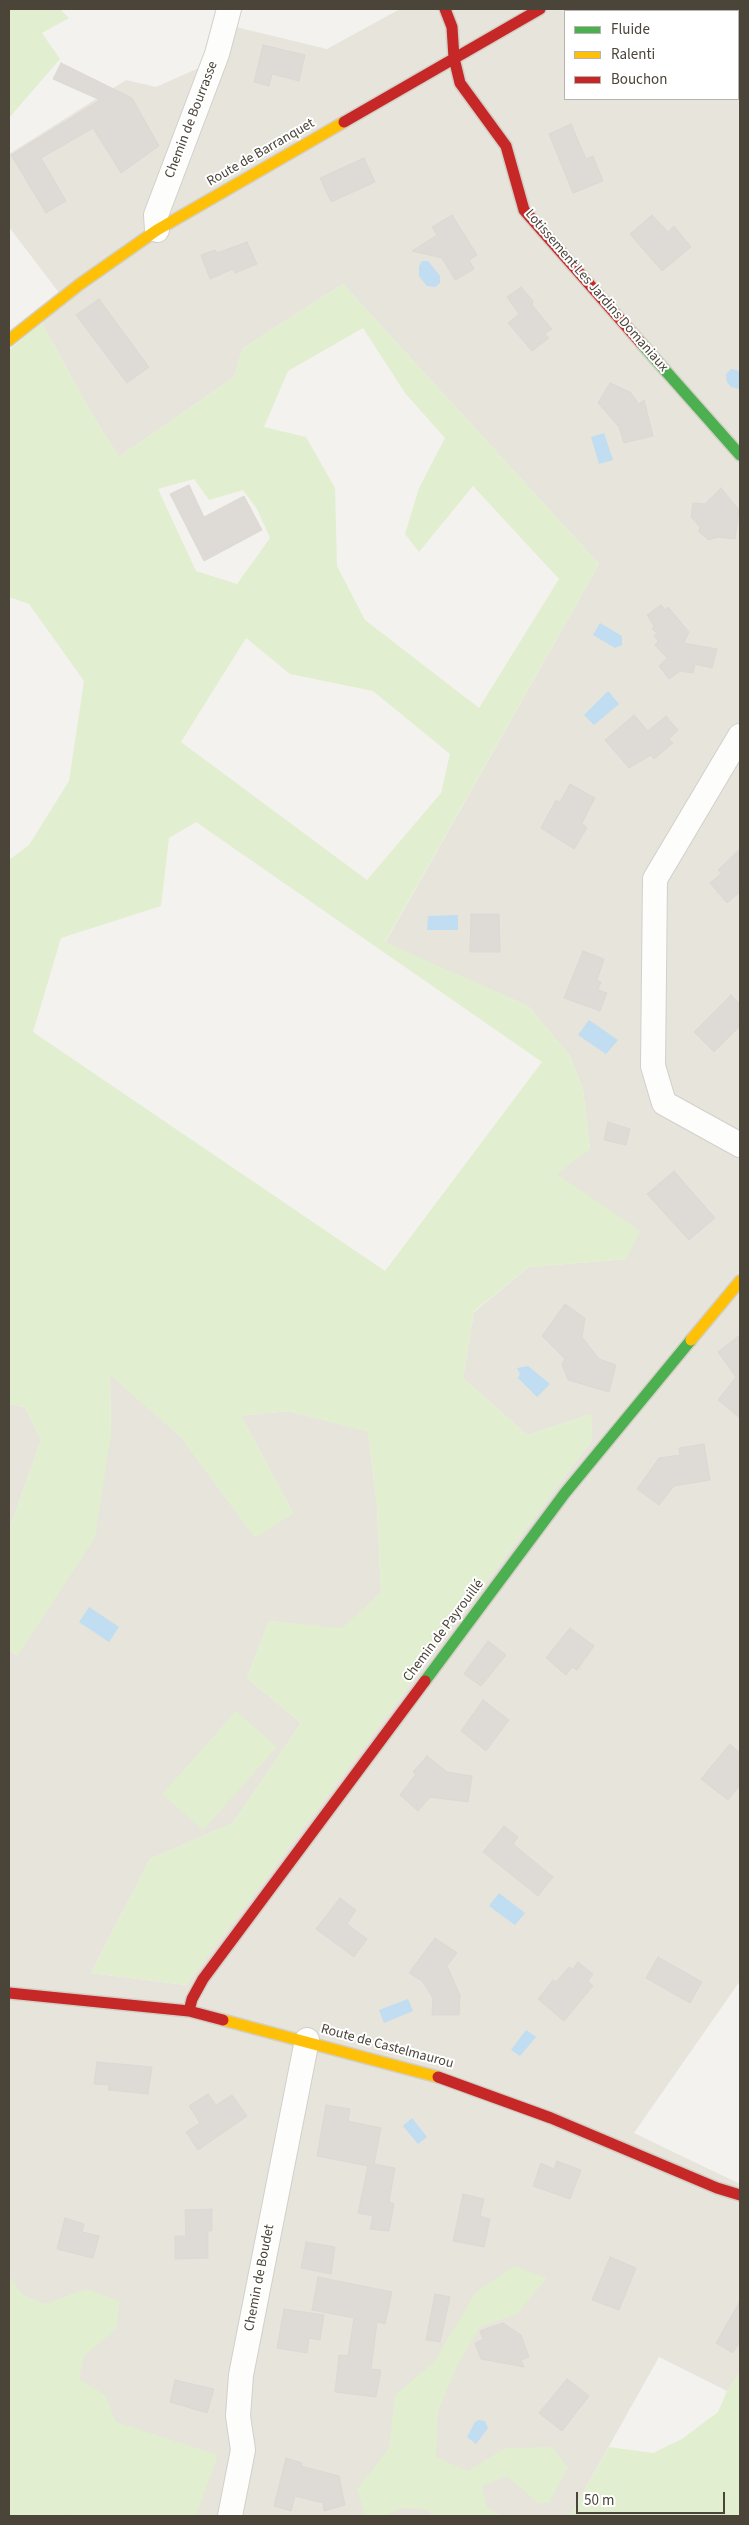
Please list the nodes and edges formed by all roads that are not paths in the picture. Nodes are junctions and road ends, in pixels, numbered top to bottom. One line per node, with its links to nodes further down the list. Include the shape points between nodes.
1 (229, 9): 5 (street, Chemin de Bourrasse, via 217,54 156,215)
2 (445, 9): 4 (street, Lotissement Les Jardins Domaniaux, via 452,26)
3 (540, 9): 4 (street, Route de Barranquet)
4 (454, 58): 5 (street, Route de Barranquet); 7 (street, Lotissement Les Jardins Domaniaux, via 460,83 506,146 524,210)
5 (157, 230): 6 (street, Route de Barranquet, via 80,284)
6 (9, 340)
7 (740, 455)
8 (740, 736): 9 (street, via 655,879 653,1066 664,1103)
9 (740, 1145)
10 (740, 1281): 12 (street, Chemin de Payrouillé, via 566,1493 203,1979)
11 (9, 1993): 12 (street, Route de Castelmaurou)
12 (189, 2011): 13 (street, Route de Castelmaurou)
13 (307, 2040): 14 (street, Route de Castelmaurou, via 460,2083); 15 (street, Chemin de Boudet, via 242,2376 238,2416 243,2450)
14 (740, 2195)
15 (230, 2516)

